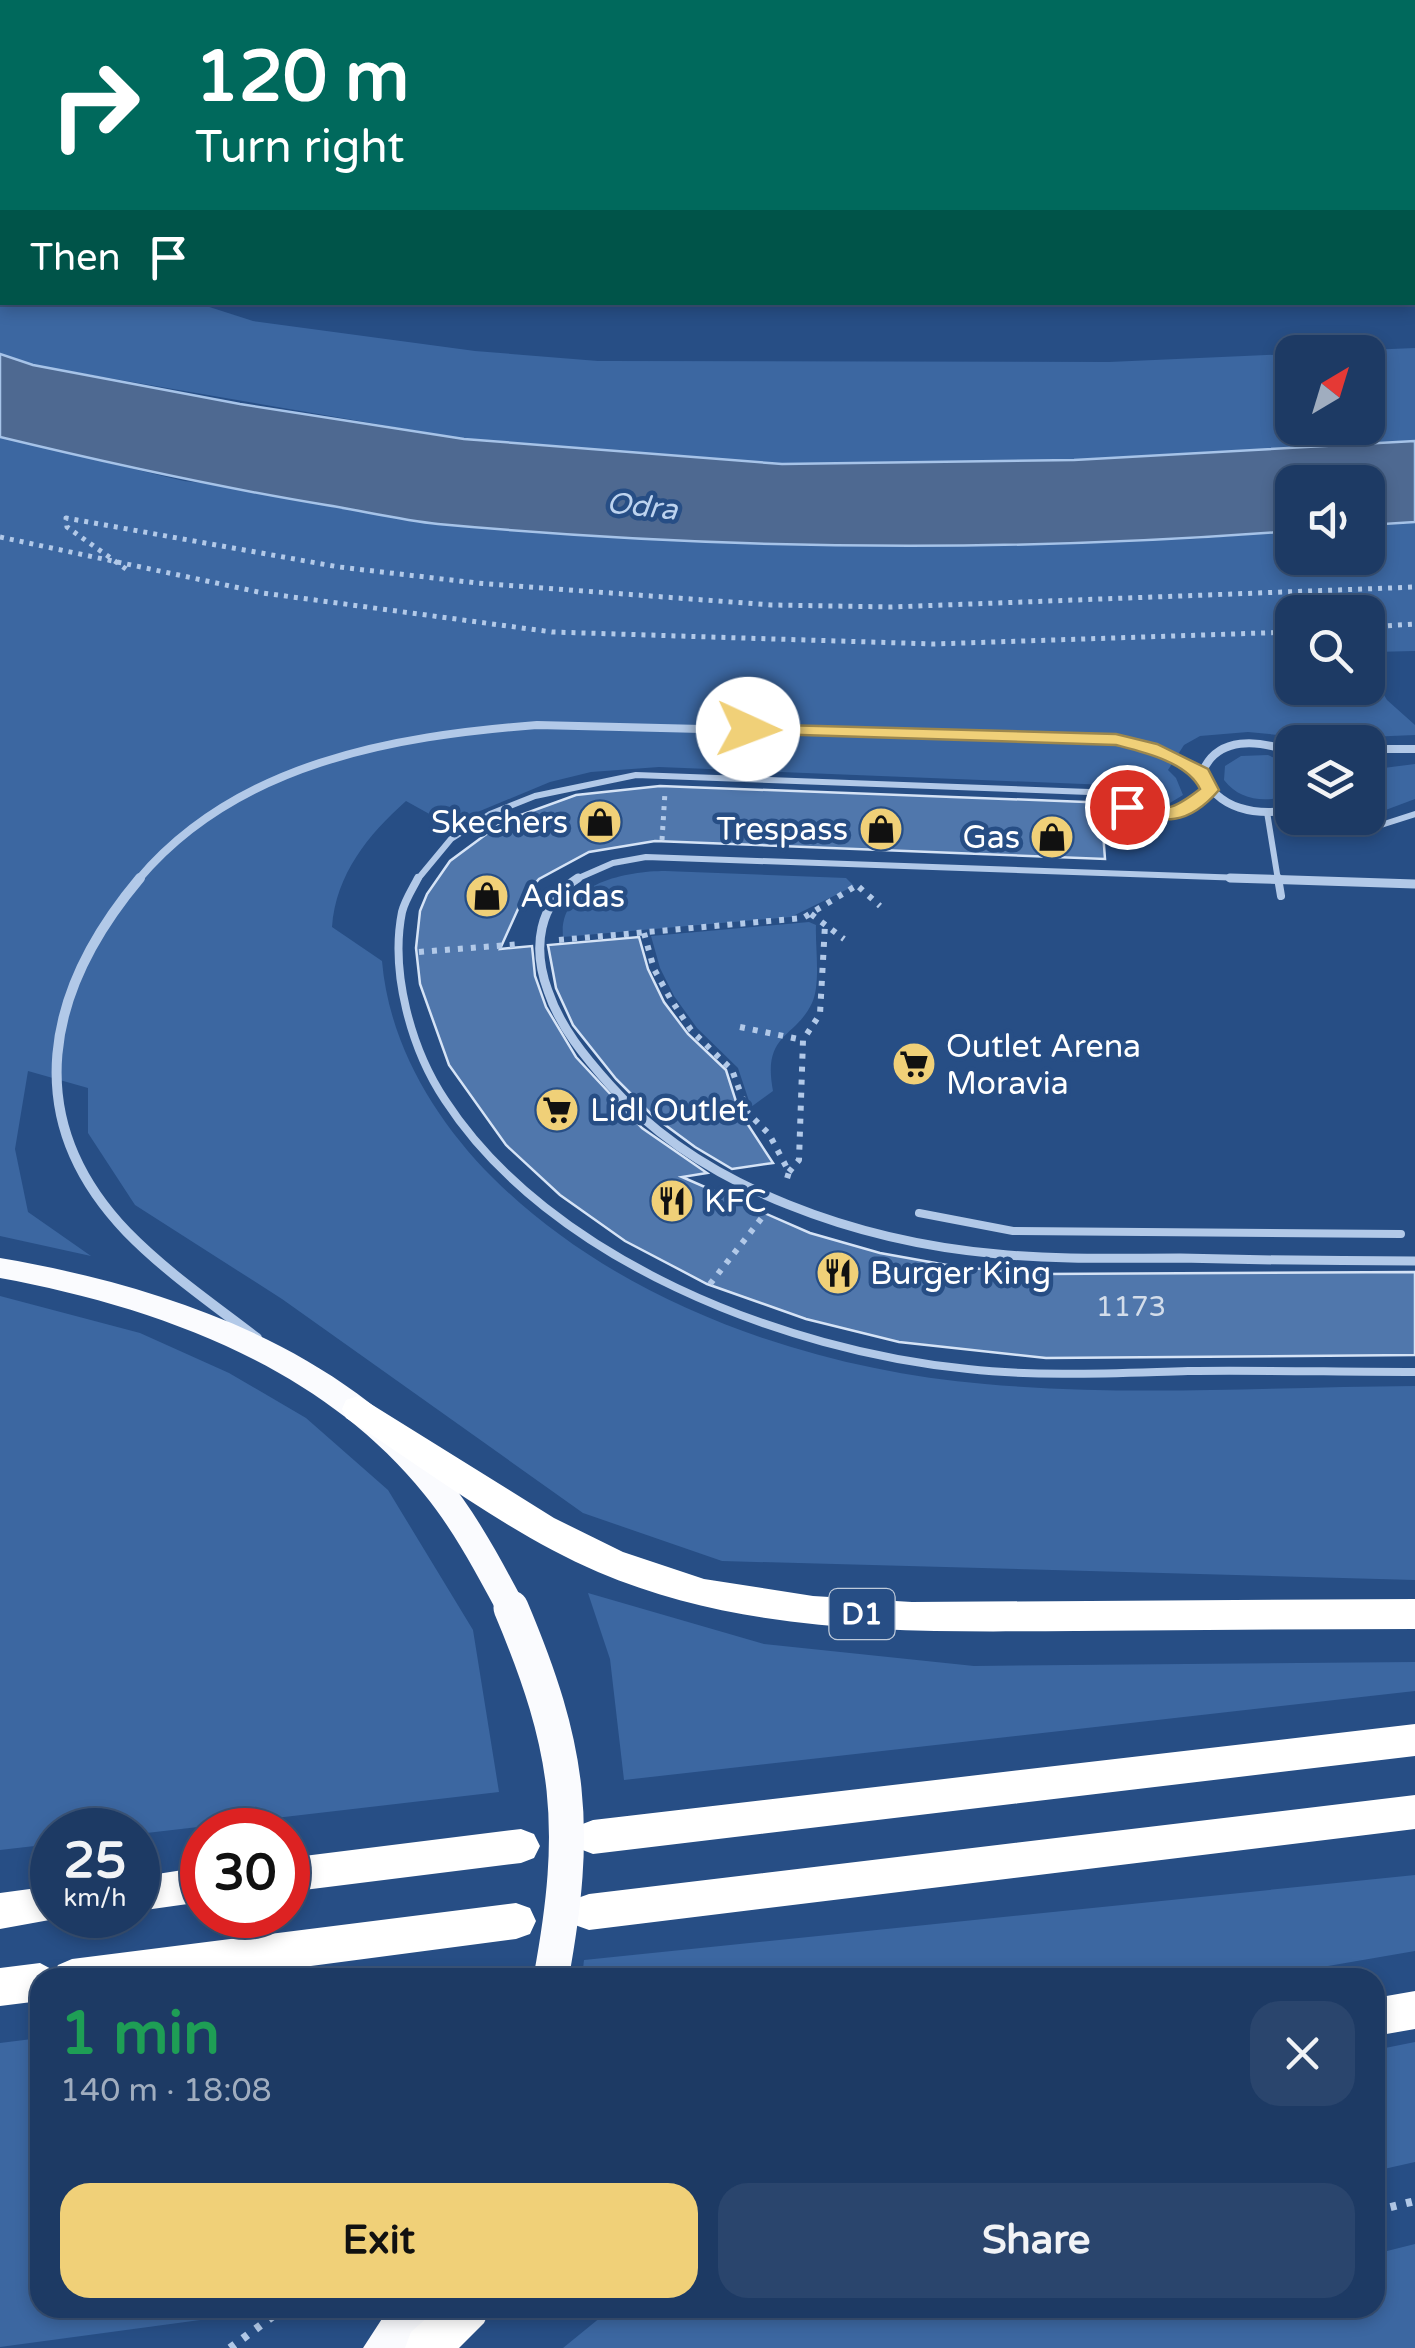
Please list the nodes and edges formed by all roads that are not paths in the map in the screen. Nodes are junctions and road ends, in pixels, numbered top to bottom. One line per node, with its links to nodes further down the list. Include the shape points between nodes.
1 (1275, 747): 4 (street, via 1232,745 1210,756)
2 (1385, 749): 3 (street)
3 (1415, 750)
4 (1202, 773): 5 (street); 17 (street, via 1150,748 1106,738 520,726 422,735 348,752 226,804 154,859 103,922 60,1028 56,1107 86,1179 127,1235)
5 (1210, 790): 7 (street, via 1240,808); 18 (lane, via 1166,817 1089,792 666,776 567,786 469,827 430,855 411,881 399,916 396,959 414,1033 436,1088 527,1190 638,1268 700,1298 899,1360 969,1369)
6 (1275, 811): 7 (street)
7 (1267, 812): 10 (lane)
8 (1415, 814): 9 (lane)
9 (1385, 825)
10 (1278, 877): 11 (street); 12 (lane); 15 (street, via 660,857 606,865 561,890 546,906 542,978 555,1015 608,1087 658,1133 777,1199 854,1224 976,1252)
11 (1415, 884)
12 (1281, 896)
13 (919, 1213): 14 (lane, via 1013,1231)
14 (1401, 1234)
15 (1415, 1261)
16 (0, 1268): 17 (highway, via 143,1302)
17 (286, 1360): 19 (highway)
18 (1415, 1372)
19 (358, 1409): 20 (highway, D1, via 542,1528 611,1562 704,1593 812,1611 912,1616); 31 (highway, bridge, via 433,1484 467,1529 511,1608 542,1684 559,1743 568,1818)
20 (1415, 1614)
21 (1415, 1740): 23 (highway)
22 (1415, 1812): 28 (highway)
23 (593, 1837)
24 (521, 1846): 25 (highway)
25 (310, 1872)
26 (30, 1907): 27 (highway)
27 (0, 1910)
28 (589, 1912)
29 (516, 1921): 30 (highway)
30 (150, 1968)
31 (553, 1968)
32 (30, 1983): 33 (highway)
33 (0, 1987)
34 (1415, 2010): 35 (highway)
35 (1385, 2015)
36 (406, 2318): 38 (highway)
37 (458, 2318): 39 (highway)
38 (383, 2348)
39 (426, 2348)

